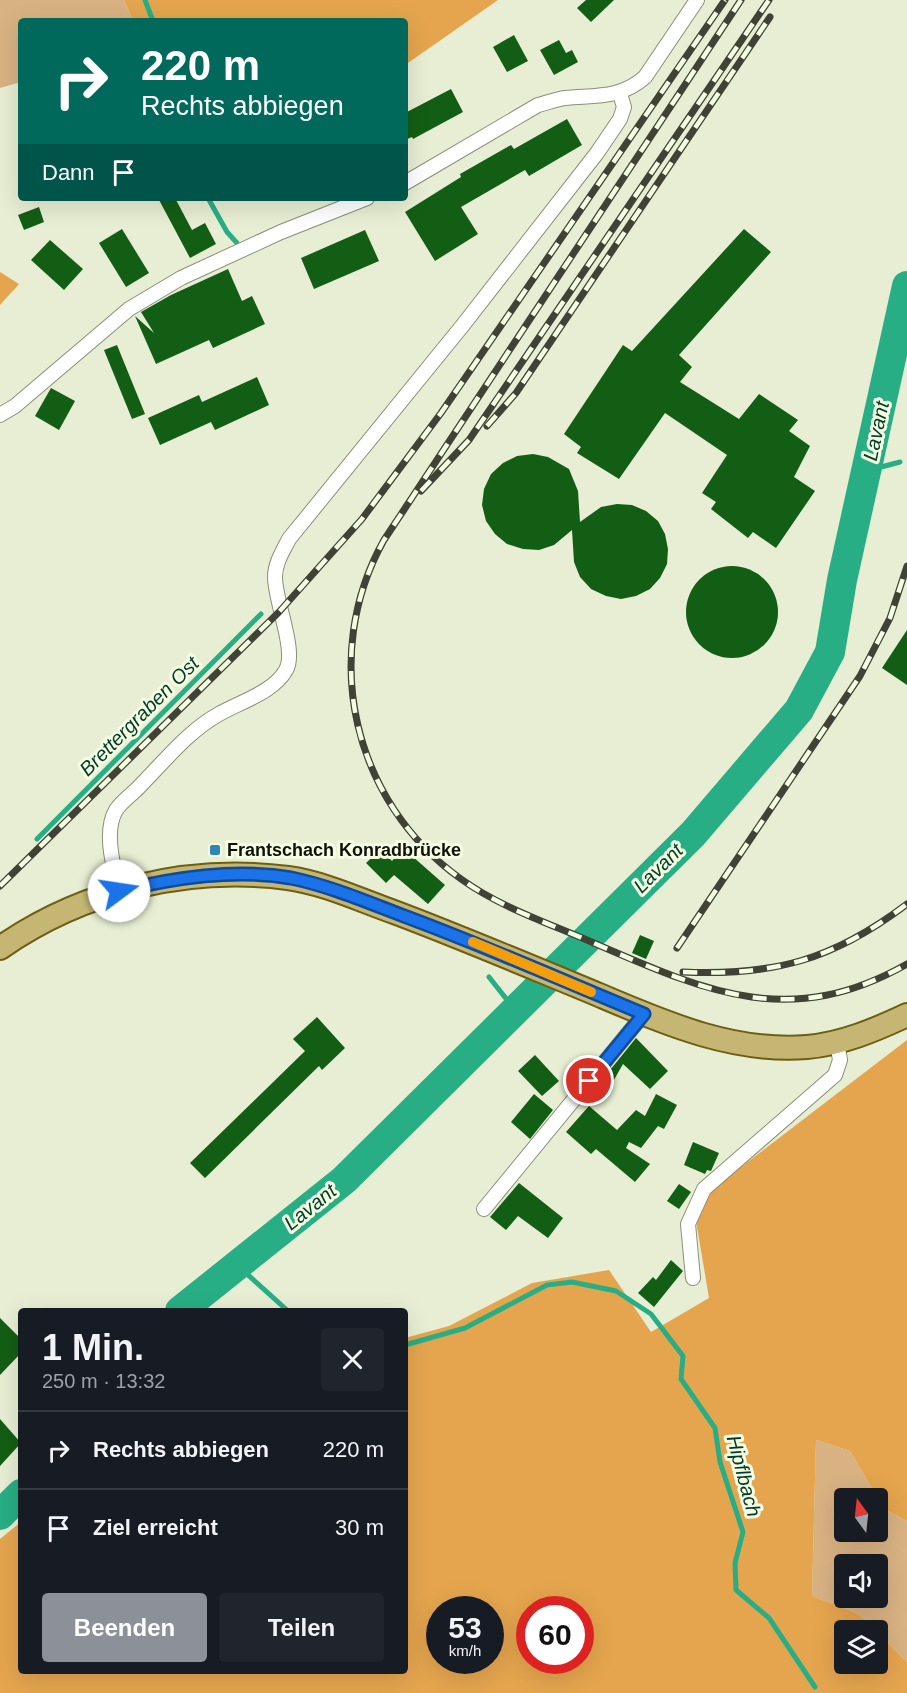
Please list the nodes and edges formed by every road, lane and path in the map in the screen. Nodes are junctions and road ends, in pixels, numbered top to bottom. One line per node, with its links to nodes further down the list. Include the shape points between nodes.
1 (697, 0): 2 (street, via 645,77)
2 (620, 94): 3 (street, via 562,98 538,105); 6 (street, via 624,107 620,119 597,153 289,539 275,575 279,612 291,655 282,676 273,685 211,718 115,811 112,862)
3 (408, 181)
4 (359, 201): 5 (street, via 281,232 154,294 129,309)
5 (0, 415)
6 (119, 891): 7 (main road, via 61,912); 8 (main road, via 197,877 291,878 346,894)
7 (0, 948)
8 (644, 1014): 10 (main road, via 735,1043 776,1048); 11 (street)
9 (907, 1015): 10 (main road)
10 (837, 1042): 12 (street, via 840,1060 835,1075 704,1189 688,1224)
11 (484, 1209)
12 (693, 1278)

